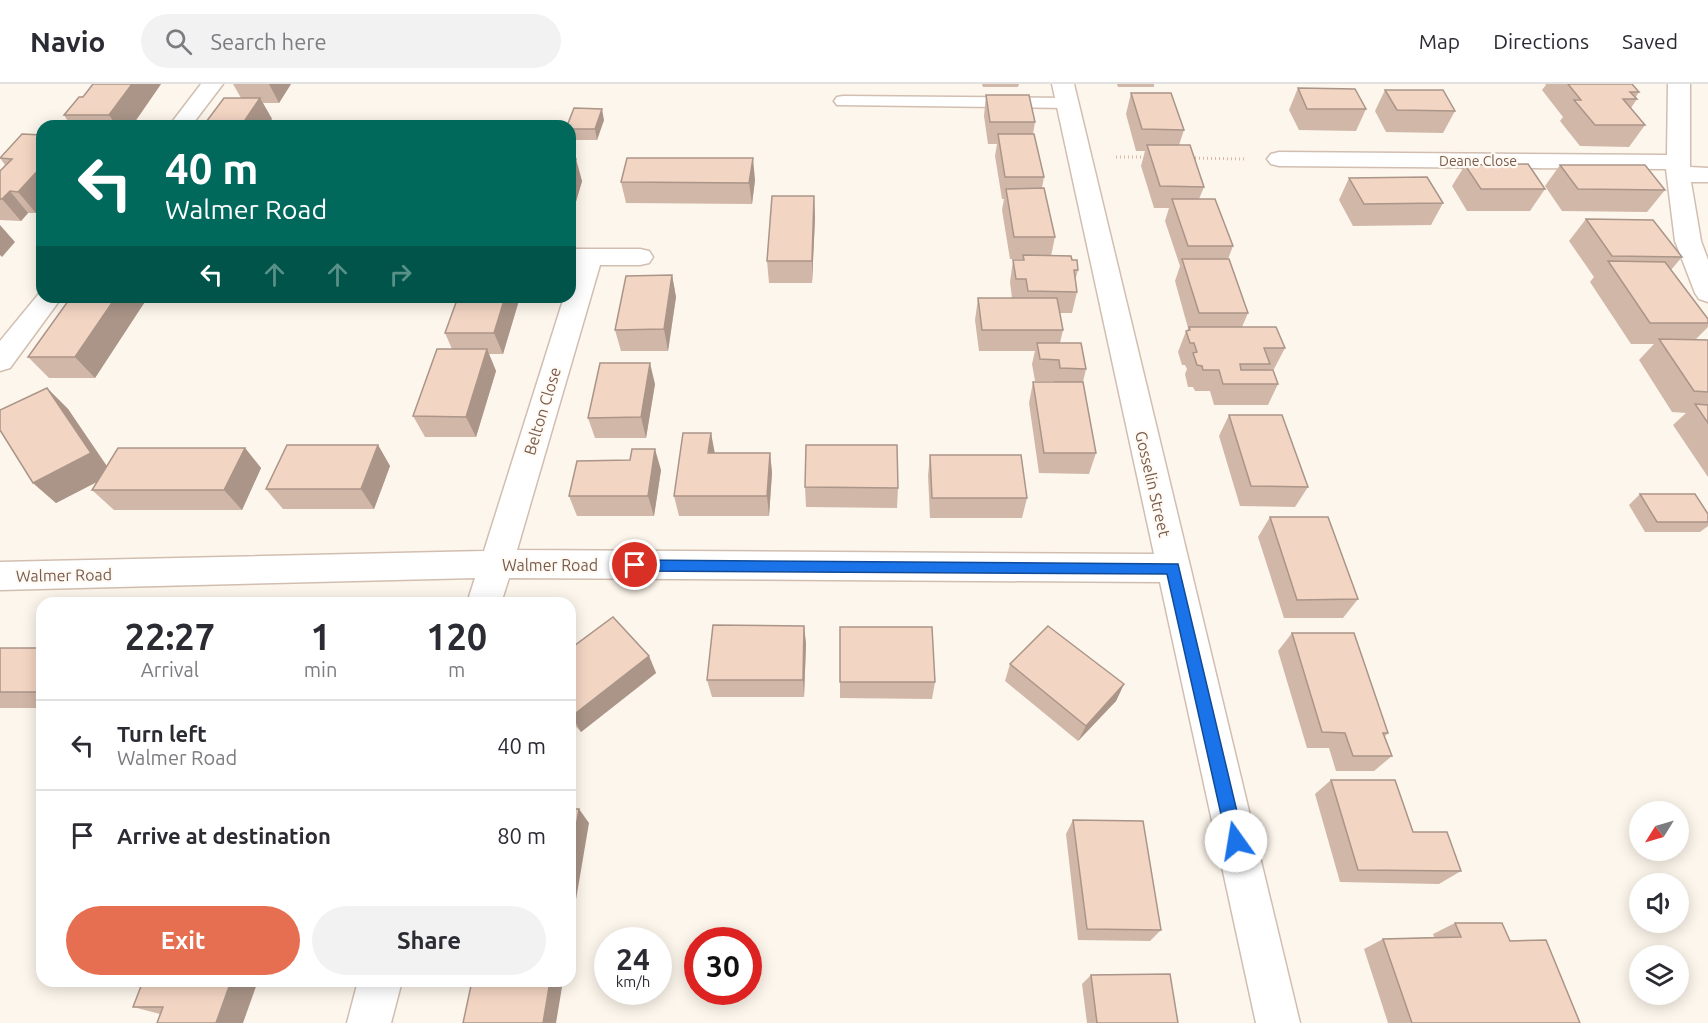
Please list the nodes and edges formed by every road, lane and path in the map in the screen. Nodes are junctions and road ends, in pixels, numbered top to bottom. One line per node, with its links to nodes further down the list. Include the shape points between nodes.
1 (212, 84): 5 (street)
2 (1679, 84): 10 (street)
3 (1065, 94): 4 (lane); 6 (street, Gosselin Street)
4 (843, 100)
5 (185, 120)
6 (1079, 157): 7 (path); 19 (street, Gosselin Street)
7 (1150, 157)
8 (1185, 158): 9 (path)
9 (1279, 159): 10 (street, Deane Close)
10 (1677, 168): 11 (street, Deane Close); 14 (street, via 1688,241)
11 (1708, 175)
12 (580, 257): 13 (street, Belton Close)
13 (640, 257)
14 (1708, 293)
15 (44, 303): 17 (street)
16 (567, 303): 18 (street, Belton Close)
17 (0, 361)
18 (494, 564): 19 (street, Walmer Road); 20 (street, Walmer Road); 21 (street, Belton Close)
19 (1173, 568): 24 (street, Gosselin Street)
20 (0, 576)
21 (486, 597)
22 (378, 987): 23 (street)
23 (369, 1023)
24 (1278, 1023)

